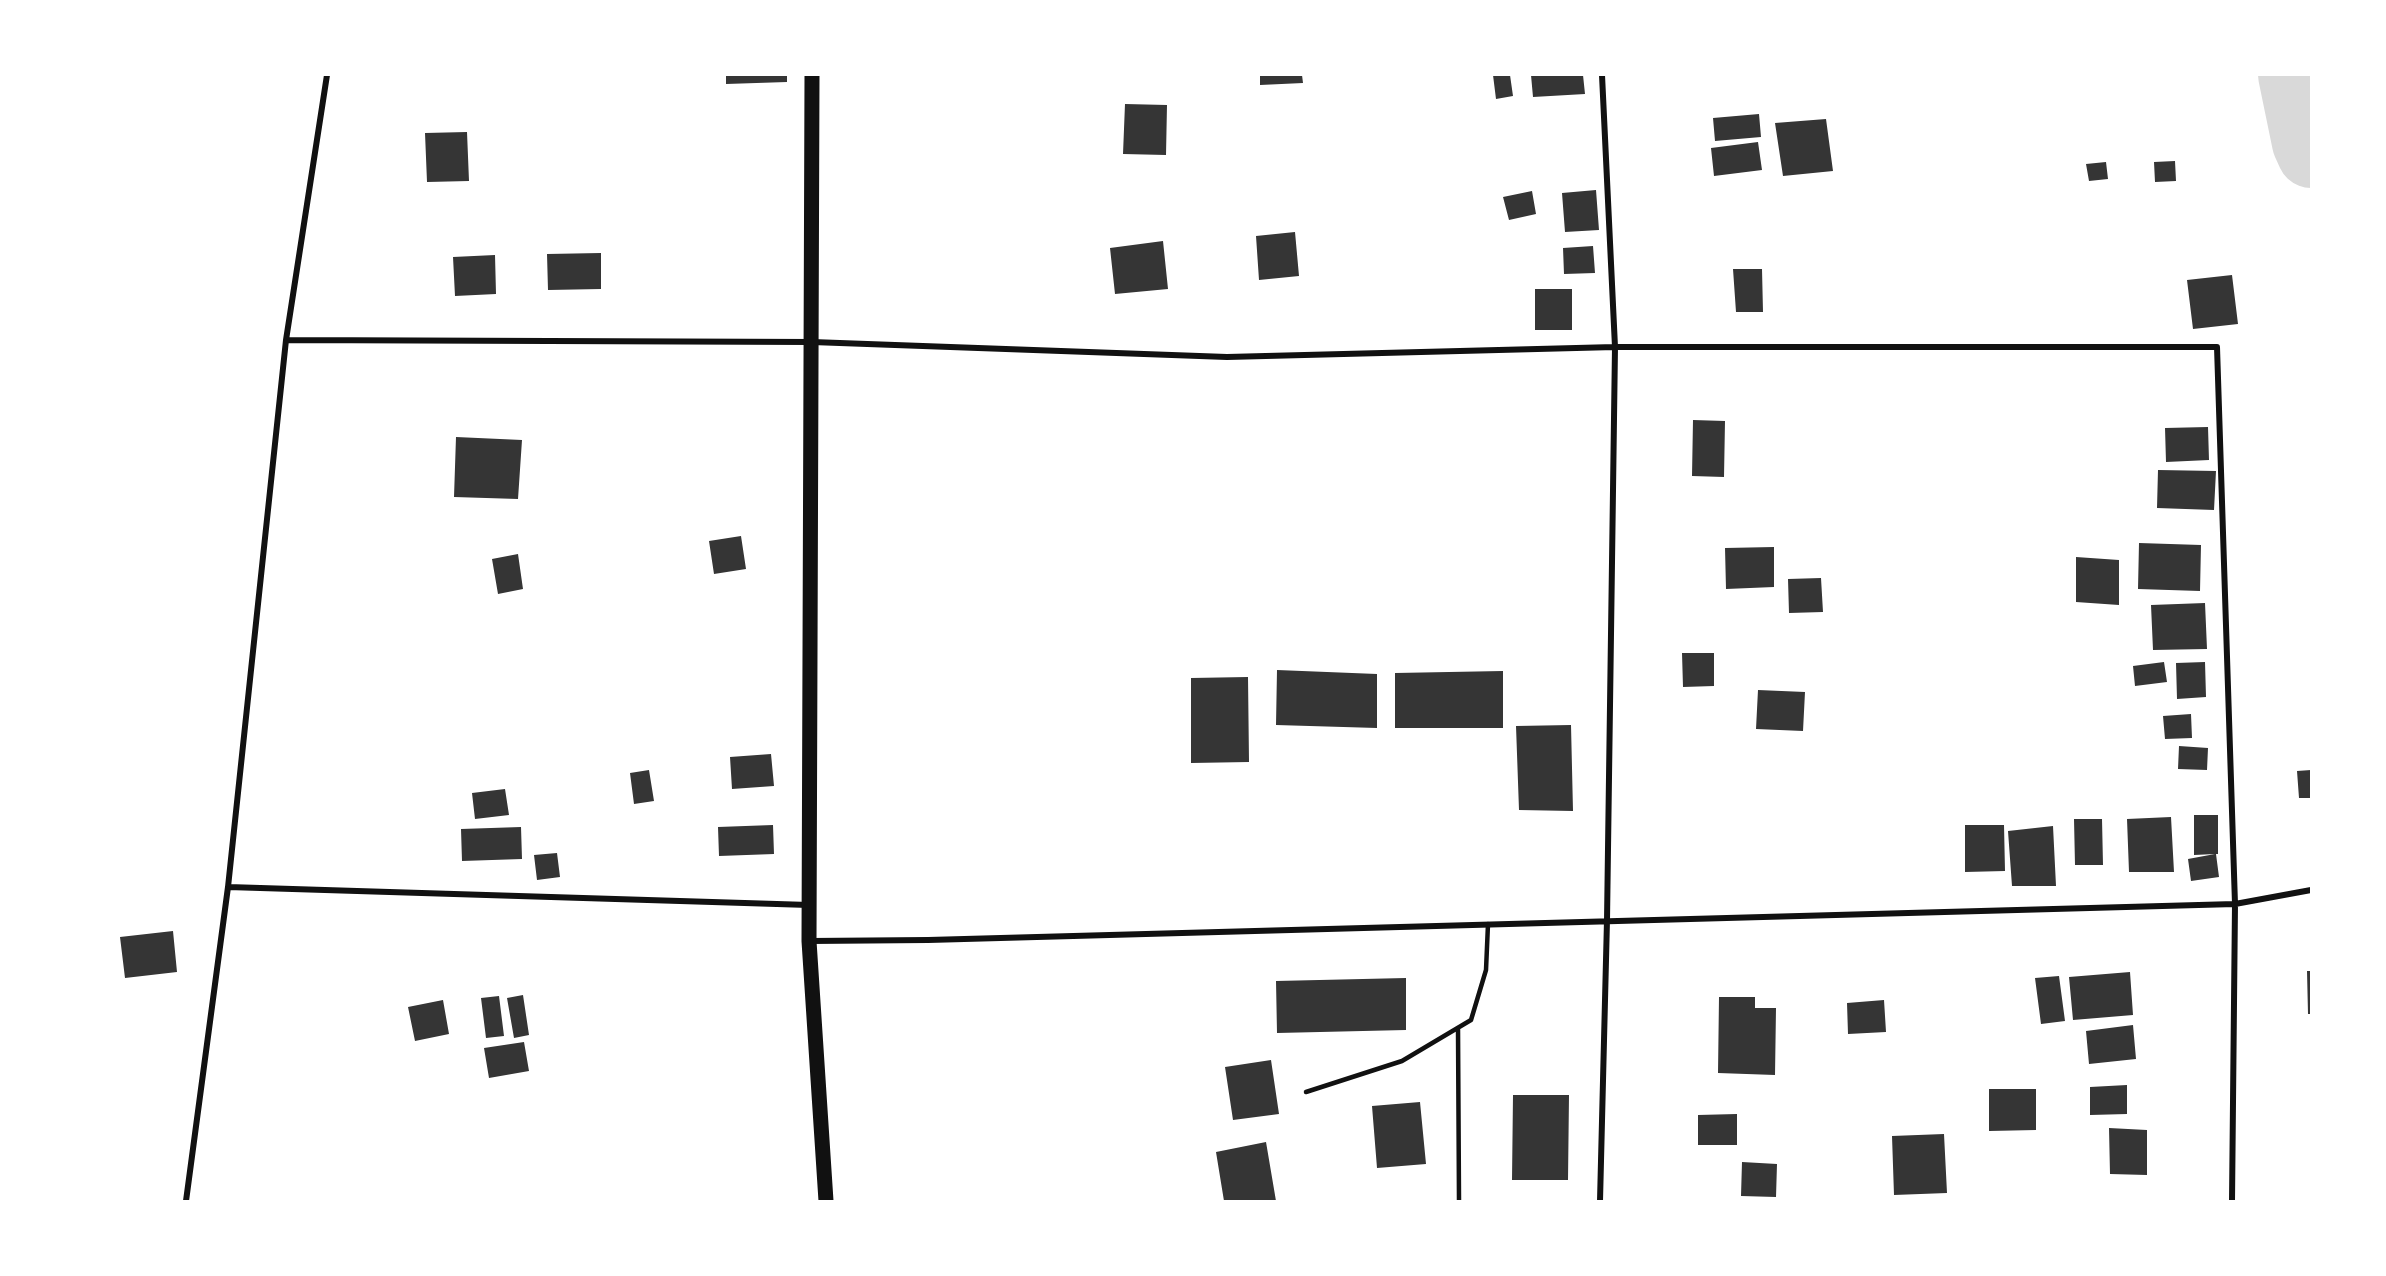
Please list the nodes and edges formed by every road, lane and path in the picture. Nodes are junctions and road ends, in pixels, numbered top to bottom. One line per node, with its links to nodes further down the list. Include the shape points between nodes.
1 (327, 75): 4 (street)
2 (813, 75): 5 (main road)
3 (1602, 75): 6 (street)
4 (286, 340): 5 (street); 7 (street)
5 (812, 342): 6 (street, via 1227,357); 10 (main road)
6 (1616, 347): 9 (street, via 2217,347); 11 (street)
7 (228, 887): 10 (street); 16 (street)
8 (2311, 890): 9 (street)
9 (2235, 904): 11 (street); 20 (street)
10 (811, 905): 13 (main road)
11 (1607, 920): 12 (street); 19 (street)
12 (1488, 924): 13 (street); 14 (lane, via 1486,970 1471,1020)
13 (809, 941): 17 (main road)
14 (1458, 1028): 15 (lane, via 1402,1061); 18 (lane)
15 (1306, 1092)
16 (186, 1201)
17 (826, 1201)
18 (1459, 1201)
19 (1600, 1201)
20 (2232, 1201)

